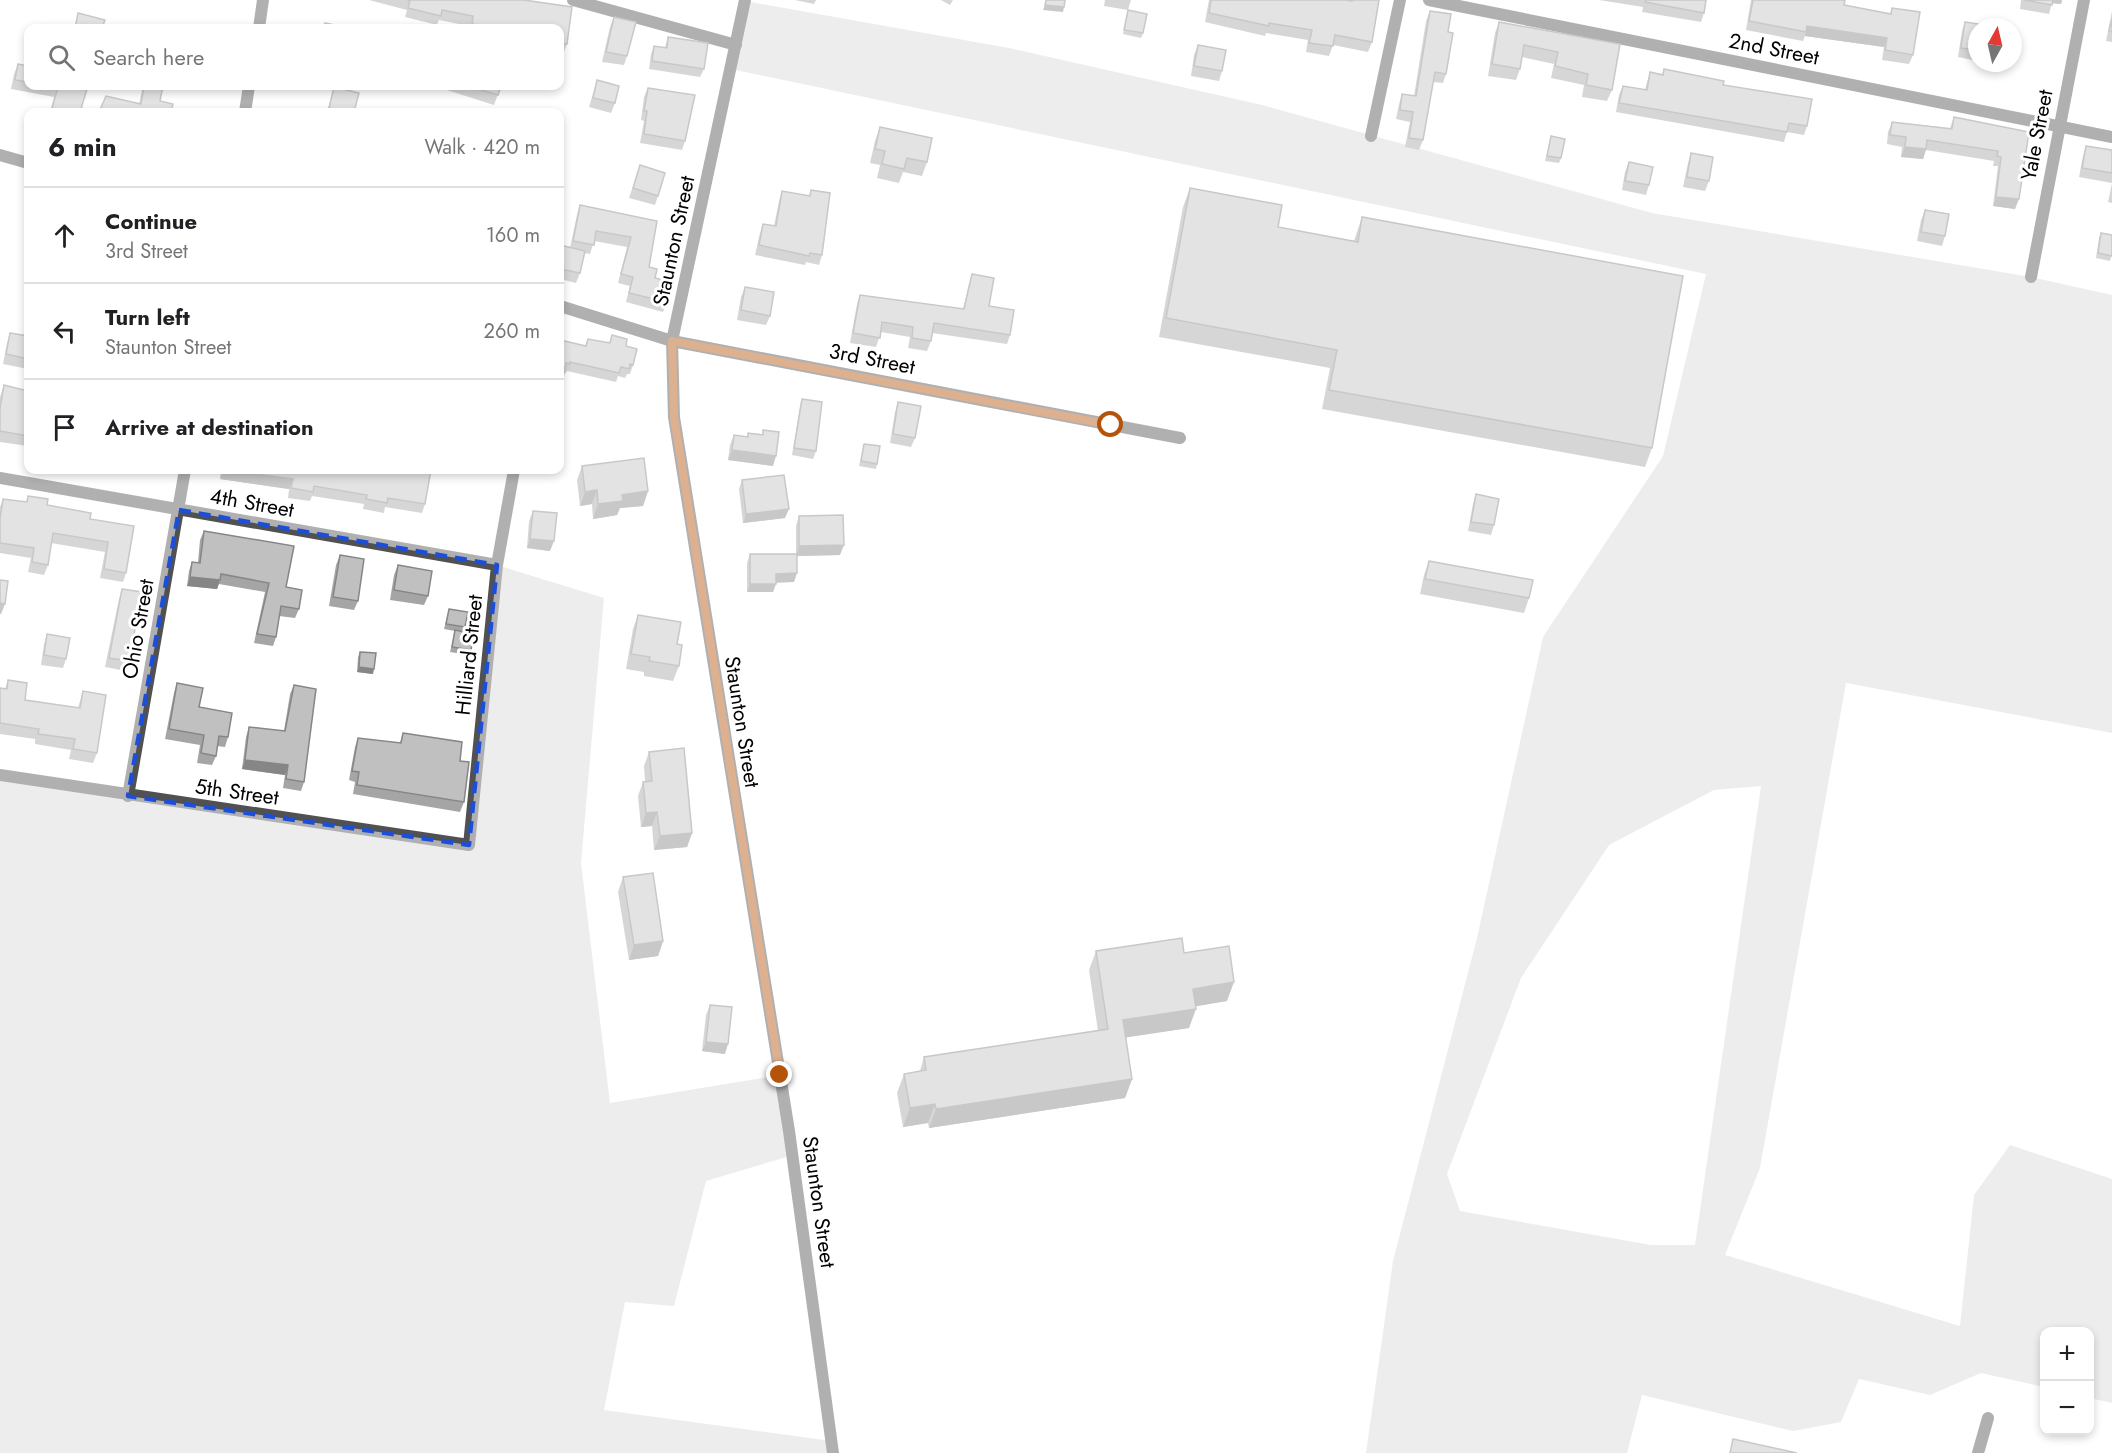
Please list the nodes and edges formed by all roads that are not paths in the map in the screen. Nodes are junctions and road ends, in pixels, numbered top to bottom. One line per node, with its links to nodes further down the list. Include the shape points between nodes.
1 (263, 0): 7 (street)
2 (573, 0): 8 (street)
3 (745, 0): 8 (street, Staunton Street)
4 (1400, 0): 12 (street)
5 (1429, 0): 11 (street, 2nd Street)
6 (2084, 0): 11 (street, Yale Street)
7 (260, 24)
8 (736, 45): 18 (street, Staunton Street)
9 (248, 90): 10 (street)
10 (246, 108)
11 (2058, 125): 13 (street, 2nd Street); 16 (street, Yale Street)
12 (1371, 136)
13 (2112, 137)
14 (0, 155): 15 (street)
15 (24, 162)
16 (2031, 277)
17 (564, 307): 18 (street, 3rd Street)
18 (672, 341): 19 (street, 3rd Street); 29 (street, Staunton Street, via 674,417 789,1131)
19 (1180, 438)
20 (184, 474): 23 (street, Ohio Street)
21 (513, 474): 24 (street, Hilliard Street)
22 (0, 478): 23 (street, 4th Street)
23 (179, 510): 24 (street, 4th Street); 26 (street, Ohio Street)
24 (498, 565): 27 (street, Hilliard Street)
25 (0, 775): 26 (street, 5th Street)
26 (128, 796): 27 (street, 5th Street)
27 (469, 844)
28 (1988, 1418): 30 (street)
29 (833, 1453)
30 (1978, 1453)

